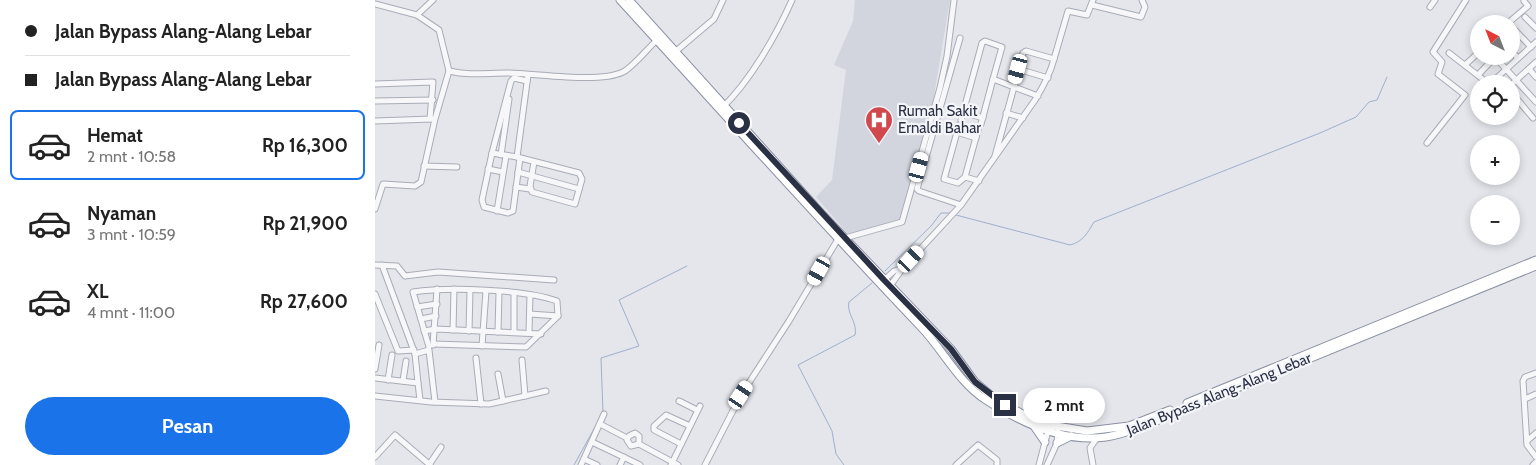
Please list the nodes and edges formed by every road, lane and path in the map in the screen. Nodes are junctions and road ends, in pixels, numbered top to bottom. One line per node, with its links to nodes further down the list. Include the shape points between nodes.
1 (377, 0): 14 (street)
2 (429, 0): 16 (street)
3 (433, 0): 16 (street)
4 (620, 0): 22 (highway, Jalan Bypass Alang-Alang Lebar)
5 (629, 0): 25 (highway, Jalan Bypass Alang-Alang Lebar)
6 (723, 0): 25 (street, via 714,19)
7 (792, 0): 57 (street, via 767,47)
8 (954, 0): 87 (street, via 941,80 902,222)
9 (1142, 0): 13 (street, via 1145,7 1141,17)
10 (1435, 0): 15 (street)
11 (1466, 0): 67 (street, via 1433,52 1442,62 1438,74 1465,95)
12 (1524, 0): 17 (street, via 1528,6)
13 (1093, 3): 28 (street, via 1087,14 1068,10)
14 (375, 4): 16 (street)
15 (1430, 7)
16 (416, 15): 38 (street, via 439,30)
17 (1518, 15)
18 (1525, 17): 19 (street)
19 (1536, 28)
20 (1520, 35): 24 (street)
21 (960, 38): 84 (street, via 917,189)
22 (657, 40): 39 (street, via 622,72 604,76); 57 (highway, Jalan Bypass Alang-Alang Lebar)
23 (1536, 42): 24 (street)
24 (1531, 47): 27 (street)
25 (675, 52): 57 (highway, Jalan Bypass Alang-Alang Lebar)
26 (1449, 53): 31 (street)
27 (1520, 56)
28 (1054, 59): 35 (street, via 1026,51); 45 (street)
29 (1470, 60): 31 (street)
30 (1536, 62): 37 (street)
31 (1465, 65): 40 (street)
32 (1487, 65): 40 (street)
33 (1502, 65): 36 (street)
34 (1510, 65): 36 (street)
35 (1018, 69): 45 (street); 50 (street)
36 (1506, 69): 41 (street); 42 (street)
37 (1529, 69): 43 (street); 44 (street)
38 (449, 71): 39 (street); 62 (street)
39 (528, 75): 47 (street)
40 (1478, 75)
41 (1499, 75)
42 (1512, 75)
43 (1520, 77)
44 (1536, 77)
45 (1048, 78): 52 (street)
46 (993, 80): 50 (street); 58 (street, via 1002,47 985,41); 64 (street)
47 (527, 82): 51 (street, via 512,79); 70 (street)
48 (1520, 83): 55 (street)
49 (375, 84): 53 (street, via 431,81 434,84)
50 (1013, 87): 52 (street); 59 (street)
51 (510, 92): 68 (street); 69 (street)
52 (1037, 96): 60 (street)
53 (433, 100): 54 (street); 62 (street)
54 (375, 101)
55 (1536, 102)
56 (1520, 103): 61 (street)
57 (722, 109): 87 (highway, Jalan Bypass Alang-Alang Lebar)
58 (963, 112): 64 (street); 65 (street)
59 (1006, 113): 60 (street); 72 (street)
60 (1023, 118): 72 (street)
61 (1533, 118)
62 (433, 119): 63 (street); 73 (street)
63 (375, 121)
64 (981, 124): 66 (street)
65 (957, 132): 66 (street); 79 (street, via 944,179 958,183)
66 (976, 138): 79 (street)
67 (1427, 144)
68 (491, 153): 69 (street); 75 (street)
69 (503, 155): 70 (street); 76 (street)
70 (519, 158): 71 (street); 77 (street)
71 (534, 162): 78 (street); 82 (street, via 579,173 582,175)
72 (993, 162): 80 (street)
73 (424, 166): 74 (street); 85 (street, via 421,182 415,186 383,184)
74 (457, 166)
75 (488, 170): 76 (street); 86 (street, via 482,204 484,208)
76 (503, 172): 86 (street)
77 (518, 172): 78 (street); 81 (street)
78 (532, 176): 82 (street); 83 (street)
79 (965, 177): 80 (street)
80 (979, 181): 84 (street)
81 (516, 187): 83 (street); 86 (street, via 511,213)
82 (579, 188): 83 (street, via 572,204)
83 (530, 189)
84 (961, 205): 93 (street, via 903,268)
85 (375, 208)
86 (497, 211)
87 (841, 238): 93 (highway, Jalan Bypass Alang-Alang Lebar); 174 (street, via 741,395)
88 (1536, 260): 94 (highway, Jalan Bypass Alang-Alang Lebar)
89 (375, 265): 90 (street)
90 (382, 265): 92 (street, via 397,266 405,276 438,272); 123 (street)
91 (1536, 266): 94 (highway, Jalan Bypass Alang-Alang Lebar)
92 (554, 280)
93 (881, 280): 146 (highway, Jalan Bypass Alang-Alang Lebar, via 973,389 992,404); 149 (highway, Jalan Bypass Alang-Alang Lebar, via 951,349 983,390)
94 (1478, 287): 150 (highway, Jalan Bypass Alang-Alang Lebar, via 1142,422 1099,432); 154 (highway, Jalan Bypass Alang-Alang Lebar, via 1149,424)
95 (437, 288): 96 (street); 103 (street); 104 (street, via 413,292)
96 (454, 289): 97 (street); 112 (street)
97 (470, 290): 98 (street); 115 (street)
98 (486, 291): 99 (street); 113 (street)
99 (499, 292): 101 (street); 116 (street)
100 (375, 294): 123 (street, via 398,351)
101 (514, 294): 102 (street); 117 (street)
102 (530, 295): 105 (street); 108 (street, via 556,300)
103 (437, 304): 104 (street); 107 (street)
104 (417, 307): 109 (street)
105 (530, 314): 106 (street); 118 (street)
106 (545, 315): 108 (street); 111 (street)
107 (436, 316): 109 (street); 110 (street)
108 (558, 316): 111 (street)
109 (421, 318): 114 (street)
110 (436, 329): 112 (street); 114 (street); 122 (street)
111 (546, 329): 119 (street)
112 (453, 330): 115 (street)
113 (483, 330): 115 (street); 116 (street); 121 (street)
114 (424, 331): 122 (street)
115 (469, 331)
116 (498, 332): 117 (street)
117 (514, 332): 118 (street)
118 (529, 332): 119 (street)
119 (541, 334): 121 (street, via 526,347)
120 (379, 345): 128 (street)
121 (482, 346): 122 (street)
122 (431, 347): 123 (street); 143 (street)
123 (414, 352): 134 (street)
124 (392, 355): 132 (street)
125 (476, 358): 144 (street)
126 (521, 360): 138 (street)
127 (406, 361): 133 (street)
128 (375, 369)
129 (1536, 373): 139 (street, via 1523,380)
130 (499, 374): 141 (street)
131 (375, 378): 132 (street)
132 (388, 380): 133 (street)
133 (403, 381): 134 (street)
134 (418, 382): 140 (street)
135 (546, 392): 138 (street)
136 (1536, 394): 139 (street)
137 (375, 396): 140 (street)
138 (525, 396): 141 (street)
139 (1525, 399): 155 (street)
140 (420, 400): 143 (street)
141 (503, 401): 144 (street)
142 (679, 401): 148 (street, via 699,408)
143 (435, 402): 144 (street)
144 (481, 404)
145 (604, 414): 147 (street)
146 (1029, 423): 149 (highway, Jalan Bypass Alang-Alang Lebar); 159 (highway, via 1037,428)
147 (600, 424): 153 (street); 156 (street)
148 (690, 426): 158 (street); 158 (street, via 666,416 654,426 654,430)
149 (1048, 427): 150 (highway, Jalan Bypass Alang-Alang Lebar); 159 (street)
150 (1058, 431): 152 (highway, Jalan Bypass Alang-Alang Lebar); 160 (street)
151 (1536, 433): 155 (street)
152 (1071, 436): 154 (highway, Jalan Bypass Alang-Alang Lebar); 160 (highway)
153 (627, 438): 157 (street, via 631,446); 157 (street, via 637,434)
154 (1097, 438): 179 (street, via 1090,448)
155 (1527, 441): 164 (street)
156 (592, 442): 163 (street); 165 (street)
157 (639, 444): 168 (street)
158 (681, 444): 168 (street)
159 (1045, 444): 160 (street); 177 (street)
160 (1055, 445): 178 (street)
161 (441, 447): 167 (street)
162 (375, 457): 167 (street, via 395,435)
163 (625, 457): 172 (street); 173 (street)
164 (1536, 457)
165 (584, 458): 170 (street); 171 (street)
166 (1536, 462): 180 (street)
167 (431, 463): 169 (street)
168 (674, 464)
169 (439, 465)
170 (581, 465)
171 (597, 465)
172 (620, 465)
173 (640, 465)
174 (705, 465)
175 (956, 465): 176 (street, via 978,445 997,460)
176 (997, 465)
177 (1039, 465)
178 (1047, 465)
179 (1093, 465)
180 (1533, 465)

